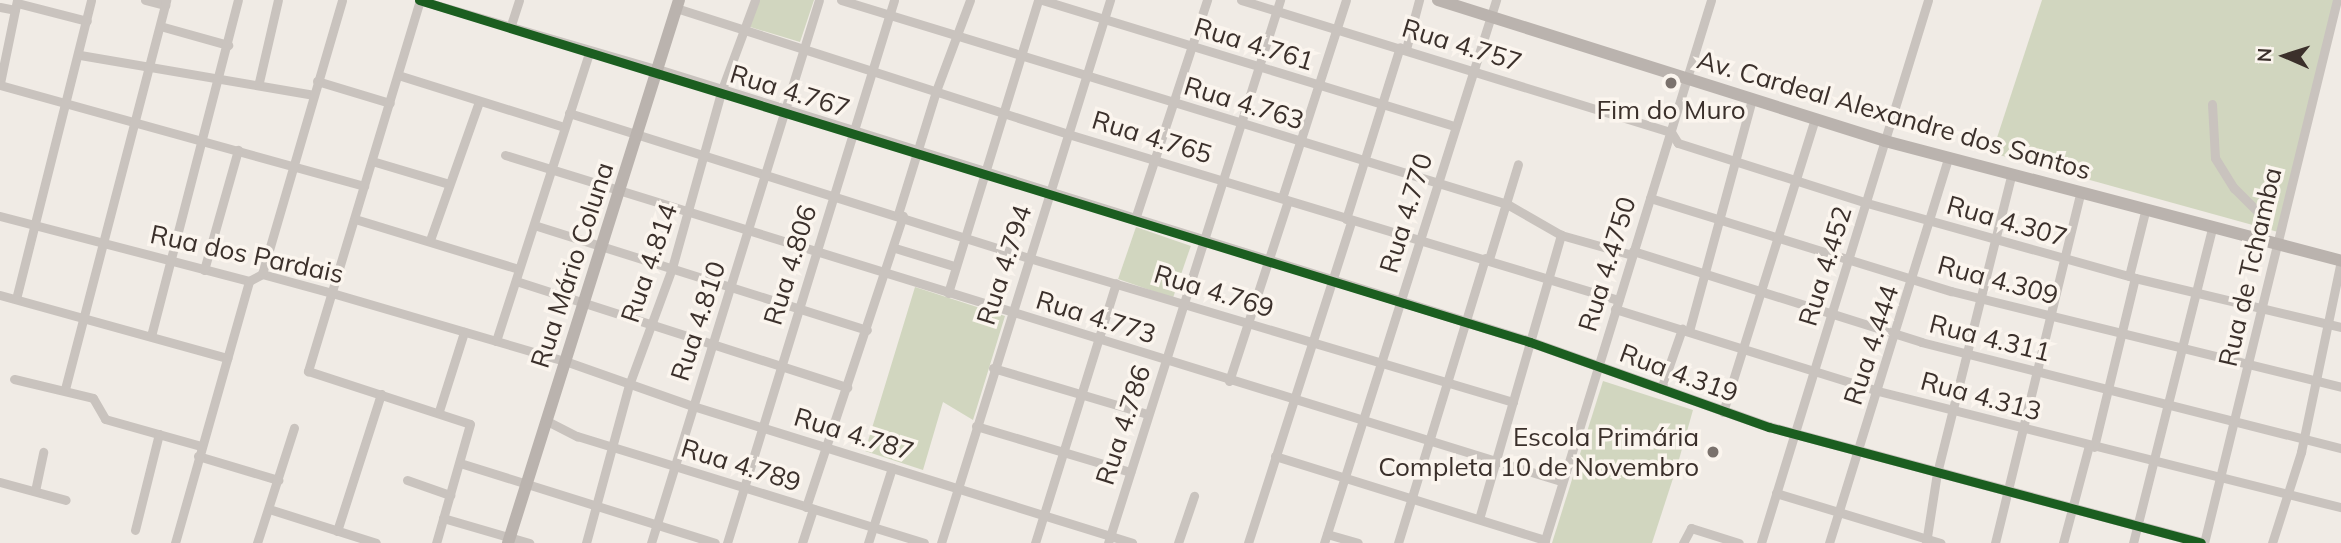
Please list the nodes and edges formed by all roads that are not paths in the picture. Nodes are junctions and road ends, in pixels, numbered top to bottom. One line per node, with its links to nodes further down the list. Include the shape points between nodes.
1 (91, 0): 33 (street)
2 (145, 0): 25 (street)
3 (238, 0): 40 (street)
4 (278, 0): 57 (street)
5 (342, 0): 56 (street)
6 (419, 0): 26 (street, Rua 4.767); 52 (street)
7 (519, 0): 36 (street)
8 (755, 0): 38 (street, Rua 4.814)
9 (819, 0): 43 (street, Rua 4.810)
10 (841, 0): 31 (street, Rua 4.763)
11 (894, 0): 31 (street, Rua 4.806)
12 (970, 0): 39 (street)
13 (1040, 0): 34 (street, Rua 4.761); 45 (street)
14 (1110, 0): 34 (street, Rua 4.794)
15 (1207, 0): 41 (street)
16 (1241, 0): 30 (street, Rua 4.757)
17 (1280, 0): 30 (street, Rua 4.786)
18 (1346, 0): 37 (street)
19 (1419, 0): 42 (street)
20 (1438, 0): 32 (main road, Av. Cardeal Alexandre dos Santos)
21 (1496, 0): 32 (street, Rua 4.770)
22 (1711, 0): 54 (street, Rua 4.4750)
23 (1928, 0): 83 (street, Rua 4.452)
24 (2337, 0): 134 (street, Rua de Tchamba)
25 (165, 2): 35 (street)
26 (441, 3): 36 (street, Rua 4.767)
27 (16, 4): 29 (street); 33 (street); 58 (street)
28 (678, 4): 38 (street, Rua 4.765); 50 (main road, Rua Mário Coluna)
29 (0, 7)
30 (1276, 11): 37 (street, Rua 4.757); 48 (street, Rua 4.786)
31 (890, 14): 39 (street, Rua 4.763); 51 (street, Rua 4.806)
32 (1491, 17): 49 (street, Rua 4.770); 54 (main road, Av. Cardeal Alexandre dos Santos)
33 (87, 21): 46 (street)
34 (1103, 22): 41 (street, Rua 4.761); 53 (street, Rua 4.794)
35 (160, 26): 40 (street); 47 (street)
36 (510, 28): 44 (street, Rua 4.767)
37 (1337, 29): 42 (street, Rua 4.757); 59 (street)
38 (740, 31): 43 (street, Rua 4.765); 61 (street, Rua 4.814)
39 (958, 34): 45 (street, Rua 4.763); 60 (street)
40 (228, 45): 55 (street)
41 (1192, 47): 48 (street, Rua 4.761); 67 (street)
42 (1403, 48): 49 (street, Rua 4.757); 69 (street)
43 (804, 50): 51 (street, Rua 4.765); 70 (street, Rua 4.810)
44 (589, 53): 50 (street, Rua 4.767); 72 (street)
45 (1021, 54): 53 (street, Rua 4.763); 71 (street)
46 (80, 55): 47 (street); 65 (street)
47 (152, 67): 55 (street); 74 (street)
48 (1257, 67): 59 (street, Rua 4.761); 75 (street, Rua 4.786)
49 (1472, 69): 77 (street, Rua 4.770); 78 (street, Rua 4.757)
50 (658, 70): 61 (street, Rua 4.767); 79 (main road, Rua Mário Coluna)
51 (871, 70): 60 (street, Rua 4.765); 80 (street, Rua 4.806)
52 (398, 75): 64 (street); 66 (street)
53 (1085, 78): 67 (street, Rua 4.763); 81 (street, Rua 4.794)
54 (1687, 78): 63 (main road, Av. Cardeal Alexandre dos Santos); 78 (street, Rua 4.4750)
55 (220, 79): 57 (street); 82 (street)
56 (317, 81): 62 (street); 66 (street)
57 (259, 82): 62 (street)
58 (0, 84): 65 (street)
59 (1319, 85): 69 (street, Rua 4.761); 84 (street)
60 (936, 91): 71 (street, Rua 4.765); 86 (street)
61 (721, 92): 70 (street, Rua 4.767); 88 (street, Rua 4.814)
62 (313, 94): 95 (street)
63 (1752, 99): 73 (main road, Av. Cardeal Alexandre dos Santos); 93 (street)
64 (479, 102): 76 (street); 103 (street)
65 (67, 103): 74 (street); 123 (street)
66 (390, 103): 91 (street)
67 (1174, 103): 75 (street, Rua 4.763); 89 (street)
68 (2212, 104): 134 (street, via 2215,158 2234,188 2258,212)
69 (1380, 105): 77 (street, Rua 4.761); 92 (street)
70 (785, 111): 80 (street, Rua 4.767); 97 (street, Rua 4.810)
71 (1002, 111): 81 (street, Rua 4.765); 98 (street)
72 (569, 113): 76 (street); 79 (street, Rua 4.769)
73 (1815, 118): 83 (main road, Av. Cardeal Alexandre dos Santos); 101 (street)
74 (136, 121): 82 (street); 135 (street)
75 (1241, 124): 84 (street, Rua 4.763); 100 (street, Rua 4.786)
76 (564, 127): 96 (street)
77 (1454, 127): 102 (street, Rua 4.770)
78 (1671, 132): 93 (street, Rua 4.307, via 1678,143); 109 (street, Rua 4.4750)
79 (638, 133): 88 (street, Rua 4.769); 105 (main road, Rua Mário Coluna)
80 (853, 133): 86 (street, Rua 4.767); 108 (street, Rua 4.806)
81 (1068, 134): 89 (street, Rua 4.765); 106 (street, Rua 4.794)
82 (204, 140): 85 (street); 143 (street)
83 (1885, 141): 90 (main road, Av. Cardeal Alexandre dos Santos); 111 (street, Rua 4.452)
84 (1300, 142): 92 (street, Rua 4.763); 110 (street)
85 (238, 149): 95 (street); 150 (street)
86 (916, 154): 98 (street, Rua 4.767); 115 (street)
87 (505, 155): 96 (street, Rua 4.773)
88 (705, 156): 97 (street, Rua 4.769); 113 (street, Rua 4.814)
89 (1156, 158): 100 (street, Rua 4.765); 118 (street)
90 (1948, 158): 99 (main road, Av. Cardeal Alexandre dos Santos); 121 (street, Rua 4.444)
91 (372, 161): 103 (street); 104 (street)
92 (1363, 161): 102 (street, Rua 4.763); 119 (street)
93 (1736, 161): 101 (street, Rua 4.307); 120 (street)
94 (1518, 164): 112 (street)
95 (293, 165): 104 (street); 152 (street)
96 (550, 169): 105 (street, Rua 4.773); 124 (street)
97 (765, 173): 108 (street, Rua 4.769); 126 (street, Rua 4.810)
98 (982, 174): 106 (street, Rua 4.767); 127 (street)
99 (2011, 176): 107 (main road, Av. Cardeal Alexandre dos Santos); 132 (street)
100 (1222, 180): 110 (street, Rua 4.765); 133 (street, Rua 4.786)
101 (1798, 181): 111 (street, Rua 4.307); 129 (street)
102 (1436, 183): 112 (street, Rua 4.763); 130 (street, Rua 4.770)
103 (449, 184): 131 (street)
104 (365, 186): 117 (street)
105 (620, 188): 113 (street, Rua 4.773); 136 (main road, Rua Mário Coluna)
106 (1049, 193): 118 (street, Rua 4.767); 140 (street, Rua 4.794)
107 (2080, 194): 114 (main road, Av. Cardeal Alexandre dos Santos); 142 (street)
108 (834, 195): 115 (street, Rua 4.769); 138 (street, Rua 4.806)
109 (1650, 198): 120 (street, Rua 4.309); 139 (street, Rua 4.4750)
110 (1285, 199): 119 (street, Rua 4.765); 144 (street)
111 (1867, 203): 121 (street, Rua 4.307); 145 (street, Rua 4.452)
112 (1507, 204): 128 (street, Rua 4.763); 141 (street)
113 (689, 212): 126 (street, Rua 4.773); 148 (street, Rua 4.814)
114 (2145, 212): 125 (main road, Av. Cardeal Alexandre dos Santos); 155 (street)
115 (901, 215): 127 (street, Rua 4.769); 137 (street)
116 (0, 216): 123 (street, Rua dos Pardais)
117 (355, 219): 131 (street); 162 (street)
118 (1135, 219): 122 (street, Rua 4.767)
119 (1349, 220): 130 (street, Rua 4.765); 159 (street)
120 (1721, 220): 129 (street, Rua 4.309); 151 (street)
121 (1932, 221): 132 (street, Rua 4.307); 156 (street, Rua 4.444)
122 (1148, 223): 133 (street, Rua 4.319)
123 (33, 225): 135 (street, Rua dos Pardais); 167 (street)
124 (534, 225): 136 (street); 149 (street)
125 (2212, 228): 134 (main road, Av. Cardeal Alexandre dos Santos); 165 (street)
126 (749, 232): 138 (street, Rua 4.773); 161 (street, Rua 4.810)
127 (963, 235): 140 (street, Rua 4.769); 147 (street)
128 (1561, 235): 139 (street, Rua 4.763); 154 (street)
129 (1779, 238): 145 (street, Rua 4.309); 164 (street)
130 (1420, 239): 141 (street, Rua 4.765); 170 (street, Rua 4.770)
131 (430, 240): 149 (street)
132 (1997, 240): 142 (street, Rua 4.307); 168 (street)
133 (1203, 242): 144 (street, Rua 4.319); 171 (street, Rua 4.786)
134 (2269, 242): 146 (main road, Av. Cardeal Alexandre dos Santos); 174 (street, Rua de Tchamba)
135 (103, 243): 143 (street, Rua dos Pardais); 178 (street)
136 (603, 244): 148 (street); 169 (main road, Rua Mário Coluna)
137 (895, 247): 147 (street); 153 (street)
138 (816, 251): 153 (street, Rua 4.773); 173 (street, Rua 4.806)
139 (1632, 253): 151 (street, Rua 4.311); 172 (street, Rua 4.4750)
140 (1028, 258): 160 (street, Rua 4.769); 175 (street, Rua 4.794)
141 (1487, 259): 154 (street, Rua 4.765); 179 (street)
142 (2066, 259): 155 (street, Rua 4.307); 177 (street)
143 (170, 261): 150 (street, Rua dos Pardais); 189 (street)
144 (1270, 261): 159 (street, Rua 4.319); 180 (street)
145 (1849, 261): 156 (street, Rua 4.309); 176 (street, Rua 4.452)
146 (2341, 261): 182 (street)
147 (954, 266): 163 (street)
148 (672, 268): 161 (street); 181 (street, Rua 4.814)
149 (519, 269): 158 (street)
150 (204, 270): 157 (street, Rua dos Pardais)
151 (1706, 273): 164 (street, Rua 4.311); 185 (street)
152 (262, 274): 157 (street, Rua dos Pardais); 162 (street, Rua dos Pardais)
153 (887, 275): 163 (street, Rua 4.773); 184 (street)
154 (1548, 277): 172 (street, Rua 4.765); 192 (street)
155 (2132, 277): 165 (street, Rua 4.307); 188 (street)
156 (1914, 280): 168 (street, Rua 4.309); 187 (street, Rua 4.444)
157 (249, 281): 198 (street)
158 (516, 281): 169 (street); 191 (street)
159 (1331, 282): 170 (street, Rua 4.319); 194 (street)
160 (1116, 283): 171 (street, Rua 4.769); 190 (street)
161 (730, 287): 173 (street); 193 (street, Rua 4.810)
162 (332, 293): 186 (street, Rua dos Pardais); 219 (street, via 308,371)
163 (948, 293): 175 (street, Rua 4.773)
164 (1763, 293): 176 (street, Rua 4.311); 195 (street)
165 (2196, 293): 174 (street, Rua 4.307); 196 (street)
166 (0, 295): 167 (street)
167 (16, 299): 178 (street)
168 (1982, 299): 177 (street, Rua 4.309); 197 (street)
169 (586, 301): 181 (street); 199 (main road, Rua Mário Coluna)
170 (1400, 302): 179 (street, Rua 4.319); 202 (street, Rua 4.770)
171 (1184, 304): 180 (street, Rua 4.769); 200 (street, Rua 4.786)
172 (1616, 304): 185 (street, Rua 4.313); 203 (street, Rua 4.4750)
173 (799, 306): 184 (street); 201 (street, Rua 4.806)
174 (2262, 307): 182 (street, Rua 4.307); 204 (street, Rua de Tchamba)
175 (1010, 313): 190 (street, Rua 4.773); 205 (street, Rua 4.794)
176 (1832, 316): 187 (street, Rua 4.311); 206 (street, Rua 4.452)
177 (2051, 316): 188 (street, Rua 4.309); 207 (street)
178 (83, 318): 189 (street); 215 (street)
179 (1464, 321): 192 (street, Rua 4.319); 211 (street)
180 (1248, 323): 194 (street, Rua 4.769); 209 (street)
181 (650, 324): 193 (street); 212 (street, Rua 4.814)
182 (2330, 325): 183 (street, Rua 4.307); 210 (street)
183 (2341, 327)
184 (867, 330): 213 (street)
185 (1685, 330): 195 (street, Rua 4.313); 216 (street)
186 (464, 332): 191 (street, Rua dos Pardais); 226 (street)
187 (1896, 334): 197 (street, Rua 4.311); 218 (street, Rua 4.444)
188 (2121, 334): 196 (street, Rua 4.309); 217 (street)
189 (152, 335): 198 (street)
190 (1099, 338): 200 (street, Rua 4.773); 220 (street)
191 (496, 341): 199 (street, Rua dos Pardais)
192 (1530, 342): 203 (street, Rua 4.319); 222 (street)
193 (712, 344): 201 (street); 224 (street, Rua 4.810)
194 (1311, 344): 202 (street, Rua 4.769); 221 (street)
195 (1742, 349): 206 (street, Rua 4.313); 227 (street)
196 (2182, 349): 204 (street, Rua 4.309); 223 (street)
197 (1968, 354): 207 (street, Rua 4.311); 225 (street)
198 (227, 358): 244 (street)
199 (565, 360): 212 (street, Rua 4.787); 230 (main road, Rua Mário Coluna)
200 (1166, 361): 209 (street, Rua 4.773); 228 (street, Rua 4.786)
201 (782, 364): 213 (street); 234 (street, Rua 4.806)
202 (1381, 365): 211 (street, Rua 4.769); 229 (street, Rua 4.770)
203 (1597, 365): 216 (street, Rua 4.319); 260 (street, Rua 4.4750)
204 (2249, 366): 210 (street, Rua 4.309); 231 (street, Rua de Tchamba)
205 (993, 368): 220 (street); 232 (street, Rua 4.794)
206 (1814, 372): 218 (street, Rua 4.313); 236 (street, Rua 4.452)
207 (2039, 372): 217 (street, Rua 4.311); 235 (street)
208 (14, 379): 215 (street)
209 (1228, 381): 221 (street, Rua 4.773)
210 (2318, 382): 214 (street, Rua 4.309); 239 (street)
211 (1449, 383): 222 (street, Rua 4.769); 238 (street)
212 (629, 385): 224 (street, Rua 4.787); 241 (street, Rua 4.814)
213 (847, 387): 242 (street)
214 (2341, 387)
215 (65, 389): 237 (street, via 97,400 105,419)
216 (1661, 389): 227 (street, Rua 4.319)
217 (2107, 389): 223 (street, Rua 4.311); 240 (street)
218 (1878, 391): 225 (street, Rua 4.313); 247 (street, Rua 4.444)
219 (380, 394): 226 (street); 286 (street)
220 (1080, 394): 228 (street); 246 (street)
221 (1293, 401): 229 (street, Rua 4.773); 248 (street)
222 (1513, 402): 249 (street)
223 (2169, 405): 231 (street, Rua 4.311); 250 (street)
224 (693, 406): 234 (street, Rua 4.787); 252 (street, Rua 4.810)
225 (1953, 410): 235 (street, Rua 4.313); 255 (street)
226 (439, 411): 251 (street, via 470,424)
227 (1723, 412): 236 (street, Rua 4.319)
228 (1147, 415): 254 (street, Rua 4.786)
229 (1364, 419): 238 (street, Rua 4.773); 256 (street, Rua 4.770)
230 (547, 421): 241 (street, Rua 4.789); 262 (main road, Rua Mário Coluna)
231 (2235, 422): 239 (street, Rua 4.311); 257 (street, Rua de Tchamba)
232 (976, 426): 246 (street); 264 (street, Rua 4.794)
233 (294, 428): 258 (street)
234 (761, 428): 242 (street, Rua 4.787); 263 (street, Rua 4.806)
235 (2024, 429): 240 (street, Rua 4.313); 266 (street)
236 (1796, 433): 247 (street, Rua 4.319); 267 (street, Rua 4.452)
237 (159, 435): 244 (street); 285 (street)
238 (1432, 440): 249 (street, Rua 4.773); 271 (street)
239 (2304, 440): 243 (street, Rua 4.311); 269 (street)
240 (2091, 446): 250 (street, Rua 4.313); 276 (street)
241 (613, 447): 252 (street, Rua 4.789); 273 (street, Rua 4.814)
242 (825, 447): 253 (street, Rua 4.787); 275 (street)
243 (2341, 448)
244 (199, 451): 258 (street); 292 (street)
245 (43, 452): 265 (street)
246 (1062, 452): 254 (street); 279 (street)
247 (1858, 453): 255 (street, Rua 4.319); 278 (street, Rua 4.444)
248 (1275, 456): 256 (street); 308 (street)
249 (1496, 461): 260 (street, Rua 4.773); 281 (street)
250 (2155, 462): 257 (street, Rua 4.313); 283 (street)
251 (460, 463): 262 (street); 268 (street)
252 (675, 467): 263 (street, Rua 4.789); 282 (street, Rua 4.810)
253 (892, 468): 264 (street, Rua 4.787); 284 (street)
254 (1130, 472): 289 (street, Rua 4.786)
255 (1937, 473): 266 (street, Rua 4.319); 290 (street)
256 (1346, 477): 271 (street); 287 (street, Rua 4.770)
257 (2222, 479): 269 (street, Rua 4.313); 319 (street, Rua de Tchamba)
258 (278, 480): 277 (street)
259 (407, 480): 268 (street)
260 (1561, 481): 291 (street, Rua 4.4750)
261 (0, 482): 265 (street)
262 (527, 482): 273 (street); 288 (main road, Rua Mário Coluna)
263 (744, 488): 275 (street, Rua 4.789); 300 (street, Rua 4.806)
264 (957, 489): 279 (street, Rua 4.787); 304 (street, Rua 4.794)
265 (35, 491): 272 (street)
266 (2008, 492): 276 (street, Rua 4.319); 316 (street)
267 (1776, 494): 278 (street); 313 (street, Rua 4.452)
268 (450, 495): 280 (street)
269 (2289, 495): 274 (street, Rua 4.313); 320 (street, via 2283,500)
270 (1194, 496): 307 (street)
271 (1412, 498): 281 (street); 310 (street)
272 (66, 500)
273 (597, 506): 282 (street); 297 (street, Rua 4.814)
274 (2341, 507)
275 (809, 508): 284 (street, Rua 4.789); 301 (street)
276 (2072, 508): 283 (street, Rua 4.319); 317 (street)
277 (269, 509): 286 (street); 293 (street)
278 (1838, 510): 290 (street); 314 (street, Rua 4.444)
279 (1042, 516): 289 (street, Rua 4.787); 305 (street)
280 (443, 518): 288 (street); 295 (street)
281 (1479, 519): 291 (street)
282 (656, 524): 298 (street, Rua 4.810); 299 (street)
283 (2138, 526): 318 (street); 319 (street, Rua 4.319)
284 (873, 528): 302 (street); 303 (street, Rua 4.789)
285 (135, 530)
286 (337, 531): 294 (street)
287 (1326, 538): 309 (street)
288 (509, 540): 296 (street)
289 (1109, 540): 306 (street, Rua 4.787)
290 (1926, 541): 315 (street)
291 (1545, 542)
292 (175, 543)
293 (257, 543)
294 (376, 543)
295 (436, 543)
296 (529, 543)
297 (586, 543)
298 (651, 543)
299 (715, 543)
300 (727, 543)
301 (802, 543)
302 (868, 543)
303 (924, 543)
304 (941, 543)
305 (1035, 543)
306 (1132, 543)
307 (1178, 543)
308 (1248, 543)
309 (1358, 543)
310 (1398, 543)
311 (1684, 543): 312 (street, via 1691,528)
312 (1739, 543)
313 (1761, 543)
314 (1829, 543)
315 (1941, 543)
316 (1995, 543)
317 (2063, 543)
318 (2133, 543)
319 (2203, 543)
320 (2272, 543)

